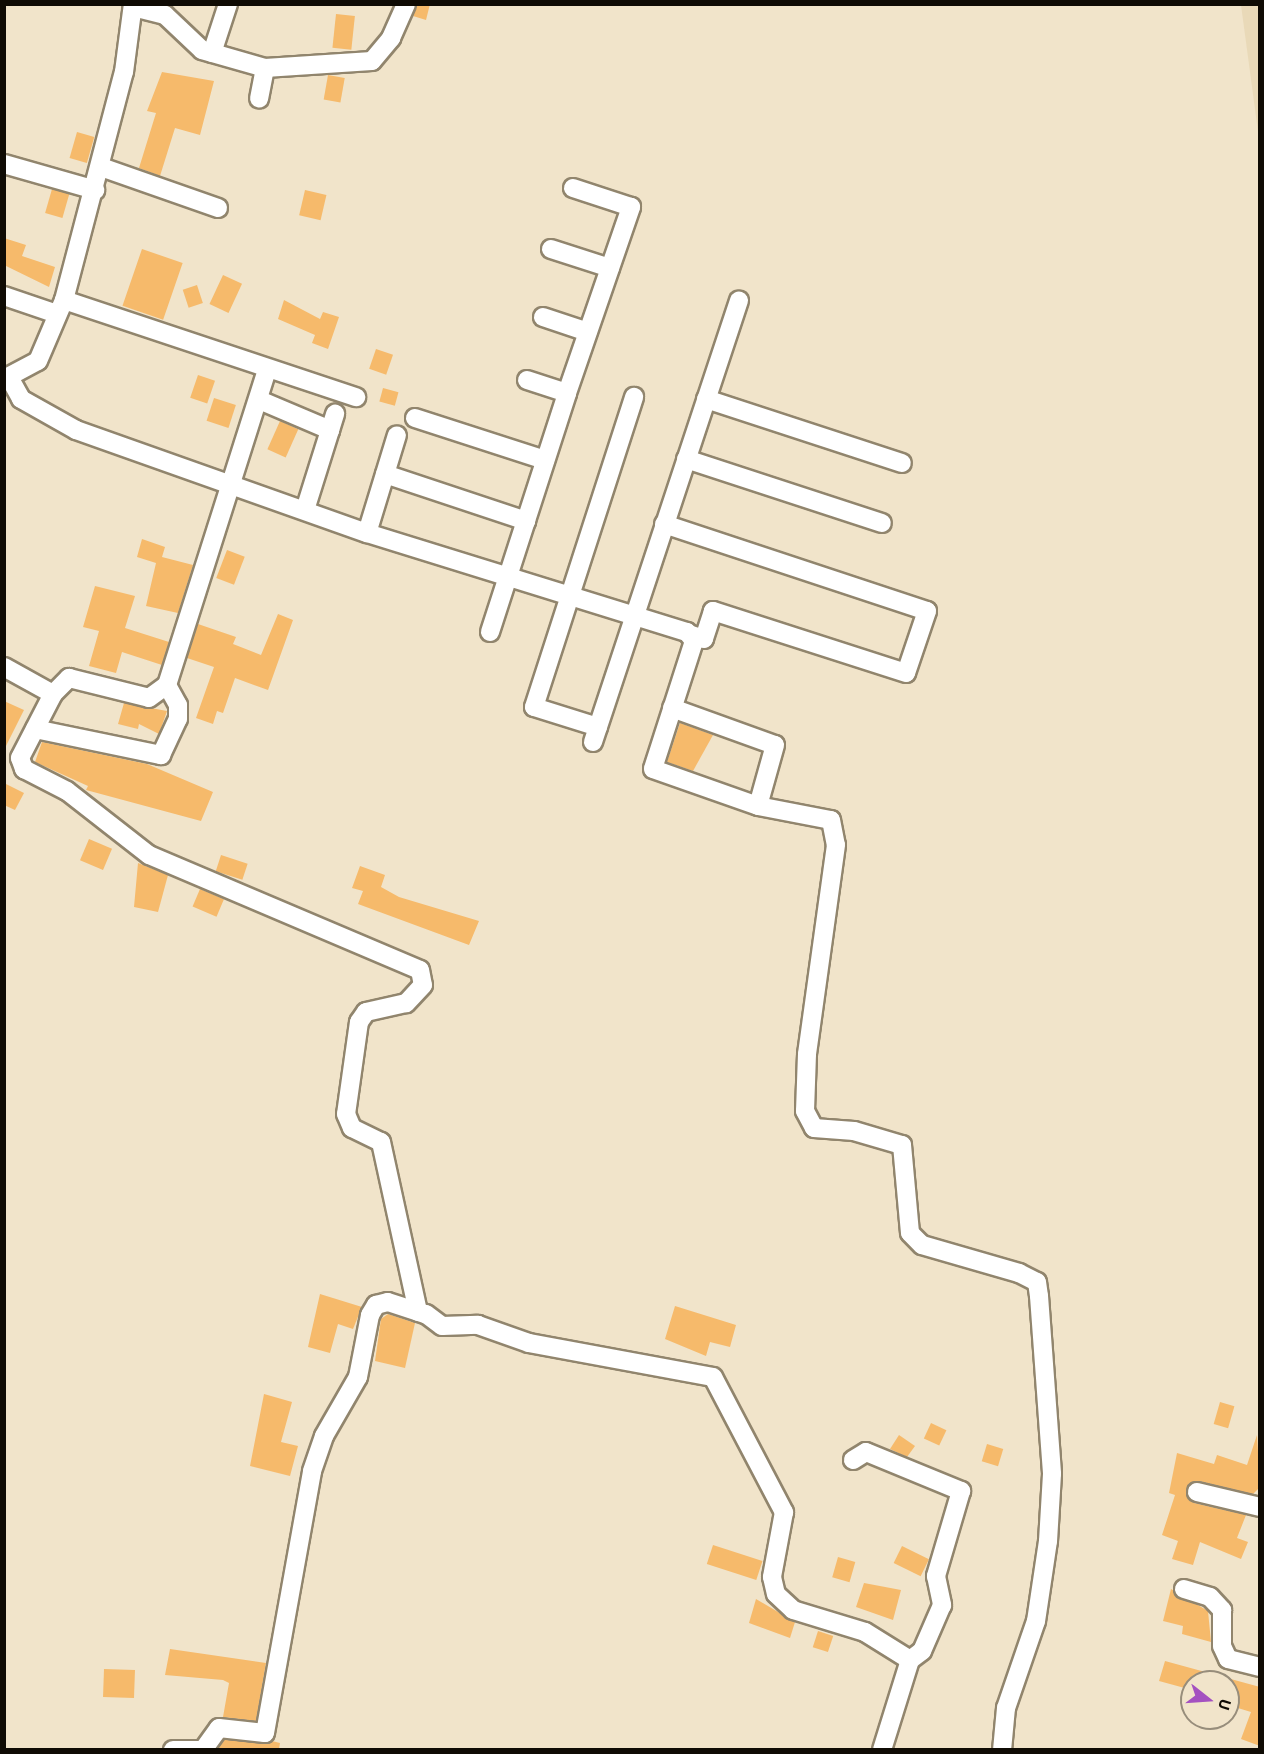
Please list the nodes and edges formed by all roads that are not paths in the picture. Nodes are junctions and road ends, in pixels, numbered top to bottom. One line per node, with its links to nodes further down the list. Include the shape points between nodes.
1 (228, 4): 4 (street)
2 (406, 4): 5 (street, via 391,38 372,61)
3 (133, 6): 4 (street, via 165,15 195,46); 8 (street, via 124,72)
4 (212, 53): 5 (street)
5 (265, 68): 6 (street)
6 (259, 98)
7 (4, 164): 10 (street)
8 (100, 167): 10 (street); 11 (street)
9 (573, 188): 13 (street, via 631,207)
10 (95, 190): 16 (street)
11 (218, 208)
12 (551, 249): 13 (street)
13 (610, 268): 18 (street)
14 (739, 301): 25 (street)
15 (6, 302): 16 (street)
16 (61, 307): 19 (street); 20 (street, via 38,361)
17 (543, 317): 18 (street)
18 (588, 332): 22 (street)
19 (267, 370): 23 (street); 33 (street)
20 (7, 378): 33 (street, via 21,399 76,430)
21 (527, 380): 22 (street)
22 (567, 393): 30 (street)
23 (356, 397)
24 (634, 397): 40 (street)
25 (706, 399): 29 (street); 31 (street)
26 (264, 402): 34 (street, via 332,422)
27 (415, 418): 30 (street)
28 (397, 435): 32 (street)
29 (686, 459): 36 (street); 37 (street)
30 (545, 460): 35 (street)
31 (902, 463)
32 (385, 474): 35 (street); 38 (street)
33 (234, 486): 34 (street); 45 (street)
34 (305, 510): 38 (street)
35 (526, 521): 39 (street)
36 (882, 523)
37 (664, 524): 41 (street); 43 (street, via 927,611 906,673 713,610 704,639)
38 (367, 533): 39 (street)
39 (508, 577): 40 (street); 42 (street)
40 (568, 595): 41 (street); 41 (street, via 534,707 596,735)
41 (633, 615): 43 (street)
42 (490, 632)
43 (692, 635): 47 (street)
44 (4, 667): 46 (street)
45 (167, 685): 46 (street, via 149,698 69,678); 48 (street, via 178,705 178,719 161,755)
46 (52, 694): 48 (street)
47 (672, 708): 49 (street, via 775,745); 49 (street, via 656,773)
48 (35, 729): 50 (street, via 20,758 24,769 67,792 149,855 420,970 423,985 406,1003 366,1012 358,1022 346,1114 352,1128 381,1142)
49 (758, 807): 60 (street, via 831,820 834,834 804,1082 805,1111 814,1128 854,1131 902,1145 910,1233 922,1245 1037,1282 1052,1474 1048,1541 1036,1621 1006,1708)
50 (418, 1312): 55 (street, via 442,1326 478,1325 529,1342 713,1377 783,1512 772,1577 776,1594 793,1610 865,1632); 58 (street, via 388,1302 376,1305 362,1344 358,1377 324,1436 312,1471 265,1733 219,1728)
51 (853, 1461): 55 (street, via 866,1452 961,1491 936,1576 942,1605 937,1622 922,1651)
52 (1197, 1492): 53 (street)
53 (1260, 1507)
54 (1184, 1589): 56 (street, via 1210,1597 1222,1610 1222,1646 1228,1659)
55 (910, 1660): 59 (street)
56 (1260, 1667)
57 (173, 1749): 58 (street)
58 (202, 1749)
59 (882, 1749)
60 (1002, 1749)

